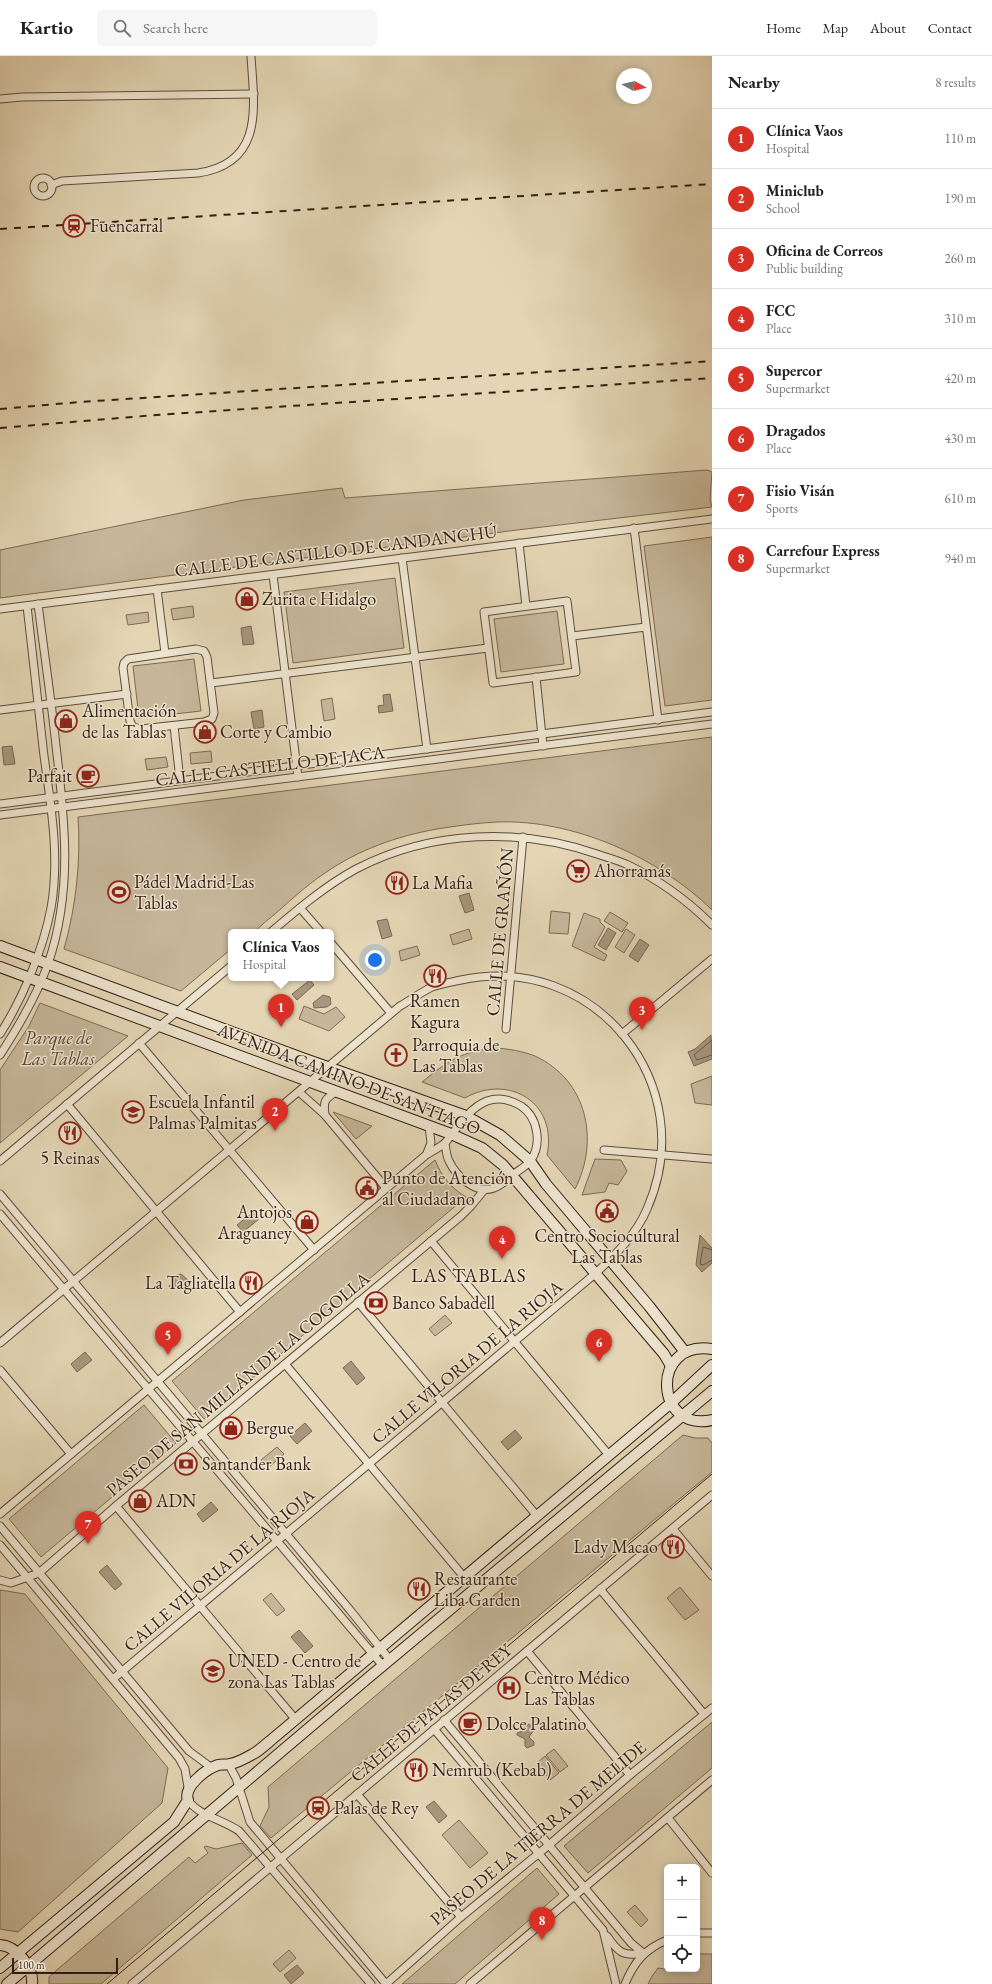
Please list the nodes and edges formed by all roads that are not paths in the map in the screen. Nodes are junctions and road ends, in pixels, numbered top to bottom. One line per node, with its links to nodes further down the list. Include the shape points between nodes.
1 (251, 56): 2 (street)
2 (254, 94): 3 (street); 4 (street, via 254,121 246,142 232,158 218,168 198,173 62,181)
3 (0, 99)
4 (51, 185)
5 (712, 519): 6 (street, CALLE DE CASTILLO DE CANDANCHÚ)
6 (634, 528): 7 (street, CALLE DE CASTILLO DE CANDANCHÚ); 15 (street)
7 (519, 543): 8 (street, CALLE DE CASTILLO DE CANDANCHÚ); 13 (street, CALLE DE CASTILLO DE CANDANCHÚ)
8 (402, 558): 9 (street, CALLE DE CASTILLO DE CANDANCHÚ); 19 (street)
9 (272, 574): 10 (street, CALLE DE CASTILLO DE CANDANCHÚ); 20 (street)
10 (158, 589): 11 (street, CALLE DE CASTILLO DE CANDANCHÚ); 18 (street, CALLE DE CASTILLO DE CANDANCHÚ)
11 (38, 604): 12 (street, CALLE DE CASTILLO DE CANDANCHÚ); 24 (street)
12 (27, 606): 14 (street, CALLE DE CASTILLO DE CANDANCHÚ); 25 (street)
13 (526, 606): 16 (street, via 567,601); 17 (street, via 484,612)
14 (0, 609)
15 (646, 627): 16 (street); 28 (street)
16 (572, 636): 21 (street, via 576,672)
17 (488, 648): 19 (street); 21 (street, via 493,683)
18 (165, 653): 22 (street, via 196,649 204,651); 23 (street, via 128,659 124,663)
19 (415, 657): 20 (street); 33 (street)
20 (285, 673): 22 (street); 34 (street)
21 (536, 677): 31 (street)
22 (210, 683): 30 (street, via 214,713 212,719)
23 (126, 694): 24 (street); 30 (street, via 133,727 141,729)
24 (51, 703): 25 (street); 37 (street)
25 (38, 705): 26 (street); 38 (street)
26 (0, 710)
27 (712, 712): 28 (street, CALLE CASTIELLO DE JACA)
28 (658, 720): 31 (street, CALLE CASTIELLO DE JACA)
29 (712, 724): 32 (street, CALLE CASTIELLO DE JACA)
30 (174, 726): 36 (street)
31 (542, 734): 32 (street); 33 (street, CALLE CASTIELLO DE JACA)
32 (543, 746): 35 (street, CALLE CASTIELLO DE JACA)
33 (427, 749): 34 (street, CALLE CASTIELLO DE JACA)
34 (297, 765): 35 (street); 36 (street, CALLE CASTIELLO DE JACA)
35 (298, 777): 40 (street, CALLE CASTIELLO DE JACA)
36 (180, 780): 37 (street, CALLE CASTIELLO DE JACA)
37 (62, 795): 38 (street, CALLE CASTIELLO DE JACA); 40 (street)
38 (49, 797): 39 (street, CALLE CASTIELLO DE JACA); 41 (street)
39 (0, 804)
40 (64, 807): 41 (street, CALLE CASTIELLO DE JACA); 52 (street, via 65,879)
41 (51, 809): 42 (street, CALLE CASTIELLO DE JACA); 50 (street, via 53,884 46,932)
42 (0, 815)
43 (523, 837): 44 (street, via 462,838 432,842 401,851 356,870); 45 (street, via 576,846 628,865 676,894); 55 (street, CALLE DE GRAÑÓN)
44 (300, 908): 46 (street); 47 (street)
45 (712, 924)
46 (275, 929)
47 (318, 929)
48 (0, 946): 50 (street, AVENIDA CAMINO DE SANTIAGO)
49 (334, 946): 59 (street)
50 (37, 959): 52 (street, AVENIDA CAMINO DE SANTIAGO); 56 (street)
51 (712, 959): 63 (street)
52 (48, 963): 57 (street); 58 (street, AVENIDA CAMINO DE SANTIAGO)
53 (0, 967): 56 (street, AVENIDA CAMINO DE SANTIAGO)
54 (228, 968): 58 (street)
55 (511, 976): 59 (street, CALLE VILORIA DE LA RIOJA, via 480,976 432,988); 61 (street, CALLE DE GRAÑÓN); 63 (street, CALLE VILORIA DE LA RIOJA, via 542,981 576,996 606,1016)
56 (29, 977): 57 (street, AVENIDA CAMINO DE SANTIAGO); 62 (street)
57 (41, 982): 60 (street, AVENIDA CAMINO DE SANTIAGO); 65 (street, via 31,1004)
58 (177, 1011): 60 (street); 66 (street, AVENIDA CAMINO DE SANTIAGO)
59 (391, 1013): 66 (street, CALLE VILORIA DE LA RIOJA)
60 (160, 1026): 64 (street); 67 (street, AVENIDA CAMINO DE SANTIAGO)
61 (506, 1029)
62 (0, 1034)
63 (622, 1034): 78 (street, CALLE VILORIA DE LA RIOJA, via 642,1063 656,1097 660,1119)
64 (139, 1043): 70 (street); 77 (street)
65 (0, 1055)
66 (328, 1067): 67 (street, CALLE VILORIA DE LA RIOJA); 72 (street, AVENIDA CAMINO DE SANTIAGO)
67 (311, 1082): 68 (street, AVENIDA CAMINO DE SANTIAGO); 69 (street, CALLE VILORIA DE LA RIOJA)
68 (337, 1091): 71 (street, via 325,1099); 73 (street, AVENIDA CAMINO DE SANTIAGO)
69 (299, 1092): 71 (street); 77 (street, CALLE VILORIA DE LA RIOJA)
70 (67, 1104): 81 (street); 87 (street)
71 (325, 1115): 84 (street)
72 (466, 1116): 74 (street); 82 (street, AVENIDA CAMINO DE SANTIAGO, via 500,1135); 82 (street, via 486,1102 500,1099 513,1101 525,1109 533,1120 537,1133 536,1147)
73 (429, 1126): 74 (street, AVENIDA CAMINO DE SANTIAGO); 79 (street, via 430,1147)
74 (451, 1134): 75 (street); 83 (street, AVENIDA CAMINO DE SANTIAGO, via 482,1148)
75 (445, 1143): 79 (street); 85 (street, via 448,1160 457,1173 469,1185)
76 (604, 1150): 78 (street)
77 (229, 1151): 87 (street, CALLE VILORIA DE LA RIOJA); 90 (street)
78 (661, 1154): 80 (street); 91 (street, CALLE VILORIA DE LA RIOJA, via 655,1187 647,1210 635,1230)
79 (426, 1155): 84 (street)
80 (712, 1159)
81 (0, 1161)
82 (530, 1161): 83 (street, PASEO DE SAN MILLÁN DE LA COGOLLA); 91 (street, AVENIDA CAMINO DE SANTIAGO, via 546,1184)
83 (512, 1176): 85 (street, PASEO DE SAN MILLÁN DE LA COGOLLA, via 494,1188); 92 (street, AVENIDA CAMINO DE SANTIAGO)
84 (386, 1188): 90 (street)
85 (485, 1189): 89 (street, PASEO DE SAN MILLÁN DE LA COGOLLA, via 471,1206)
86 (0, 1194): 93 (street)
87 (156, 1212): 93 (street, CALLE VILORIA DE LA RIOJA); 96 (street)
88 (0, 1214): 94 (street)
89 (431, 1241): 95 (street, PASEO DE SAN MILLÁN DE LA COGOLLA); 97 (street)
90 (314, 1250): 96 (street)
91 (610, 1259): 92 (street, CALLE VILORIA DE LA RIOJA); 100 (street, AVENIDA CAMINO DE SANTIAGO)
92 (596, 1273): 97 (street, CALLE VILORIA DE LA RIOJA); 103 (street, AVENIDA CAMINO DE SANTIAGO, via 664,1354)
93 (73, 1282): 94 (street, CALLE VILORIA DE LA RIOJA); 105 (street)
94 (64, 1290): 98 (street, CALLE VILORIA DE LA RIOJA); 106 (street)
95 (358, 1302): 101 (street, PASEO DE SAN MILLÁN DE LA COGOLLA); 108 (street)
96 (240, 1312): 105 (street)
97 (514, 1341): 108 (street, CALLE VILORIA DE LA RIOJA); 115 (street)
98 (0, 1343)
99 (712, 1349): 100 (street, via 698,1348)
100 (685, 1352): 103 (street)
101 (285, 1364): 112 (street, PASEO DE SAN MILLÁN DE LA COGOLLA); 116 (street)
102 (712, 1365): 109 (street)
103 (671, 1366): 109 (street, via 666,1378 666,1391)
104 (0, 1370): 114 (street)
105 (158, 1382): 106 (street); 112 (street)
106 (148, 1389): 113 (street); 114 (street)
107 (712, 1391): 110 (street)
108 (442, 1402): 116 (street, CALLE VILORIA DE LA RIOJA); 120 (street)
109 (671, 1403): 110 (street); 115 (street)
110 (684, 1416): 111 (street, via 700,1421); 135 (street)
111 (712, 1420)
112 (202, 1434): 113 (street, PASEO DE SAN MILLÁN DE LA COGOLLA); 123 (street)
113 (193, 1442): 118 (street, PASEO DE SAN MILLÁN DE LA COGOLLA); 124 (street)
114 (71, 1454): 119 (street)
115 (608, 1454): 120 (street)
116 (369, 1464): 123 (street, CALLE VILORIA DE LA RIOJA); 128 (street)
117 (712, 1495): 122 (street, CALLE DE PALAS DE REY)
118 (116, 1506): 126 (street, PASEO DE SAN MILLÁN DE LA COGOLLA); 132 (street)
119 (0, 1514)
120 (537, 1516): 128 (street)
121 (0, 1526): 126 (street)
122 (673, 1529): 127 (street); 131 (street, CALLE DE PALAS DE REY)
123 (286, 1534): 124 (street, CALLE VILORIA DE LA RIOJA); 133 (street)
124 (277, 1541): 132 (street, CALLE VILORIA DE LA RIOJA); 133 (street)
125 (0, 1545): 129 (street)
126 (39, 1573): 129 (street, PASEO DE SAN MILLÁN DE LA COGOLLA); 136 (street)
127 (712, 1576)
128 (464, 1577): 133 (street)
129 (28, 1578): 130 (street, PASEO DE SAN MILLÁN DE LA COGOLLA, via 11,1583); 137 (street)
130 (0, 1580)
131 (600, 1590): 134 (street, CALLE DE PALAS DE REY); 139 (street)
132 (199, 1606): 136 (street, CALLE VILORIA DE LA RIOJA); 140 (street)
133 (376, 1651): 135 (street); 140 (street)
134 (527, 1651): 141 (street, CALLE DE PALAS DE REY); 145 (street)
135 (386, 1663): 148 (street)
136 (122, 1672): 137 (street, CALLE VILORIA DE LA RIOJA); 144 (street, via 189,1751)
137 (113, 1679): 147 (street, via 179,1758 185,1769)
138 (712, 1708): 139 (street, PASEO DE LA TIERRA DE MELIDE)
139 (704, 1714): 145 (street, PASEO DE LA TIERRA DE MELIDE)
140 (296, 1720): 143 (street, via 255,1753)
141 (444, 1720): 142 (street, CALLE DE PALAS DE REY); 153 (street)
142 (434, 1728): 149 (street, CALLE DE PALAS DE REY); 154 (street)
143 (229, 1765): 144 (street); 148 (street)
144 (212, 1768): 147 (street)
145 (630, 1775): 153 (street, PASEO DE LA TIERRA DE MELIDE)
146 (712, 1780): 152 (street)
147 (188, 1788): 150 (street)
148 (239, 1789): 151 (street); 155 (street, via 250,1822)
149 (357, 1794): 155 (street, CALLE DE PALAS DE REY); 164 (street)
150 (188, 1800): 151 (street, via 194,1808); 170 (street, via 174,1822)
151 (207, 1814): 156 (street, via 239,1831); 172 (street)
152 (668, 1818): 157 (street); 159 (street)
153 (549, 1846): 154 (street, PASEO DE LA TIERRA DE MELIDE); 159 (street)
154 (539, 1853): 161 (street); 164 (street, PASEO DE LA TIERRA DE MELIDE)
155 (281, 1858): 156 (street, CALLE DE PALAS DE REY); 158 (street)
156 (271, 1867): 160 (street); 176 (street, CALLE DE PALAS DE REY)
157 (712, 1873)
158 (304, 1887): 160 (street, via 304,1892 300,1896); 162 (street)
159 (584, 1888): 161 (street); 171 (street, via 631,1943)
160 (294, 1895): 163 (street)
161 (574, 1895): 165 (street); 179 (street)
162 (317, 1902): 163 (street, via 310,1902); 178 (street)
163 (308, 1910): 177 (street)
164 (461, 1916): 178 (street, PASEO DE LA TIERRA DE MELIDE)
165 (603, 1930): 171 (street, via 621,1952 630,1956); 180 (street)
166 (712, 1933): 167 (street)
167 (700, 1934)
168 (664, 1941): 171 (street)
169 (0, 1945): 170 (street)
170 (17, 1953): 172 (street); 173 (street)
171 (643, 1953): 181 (street, via 631,1969)
172 (28, 1966): 174 (street); 175 (street)
173 (0, 1968)
174 (7, 1984)
175 (32, 1984)
176 (132, 1984)
177 (370, 1984)
178 (386, 1984)
179 (470, 1984)
180 (616, 1984)
181 (625, 1984)

